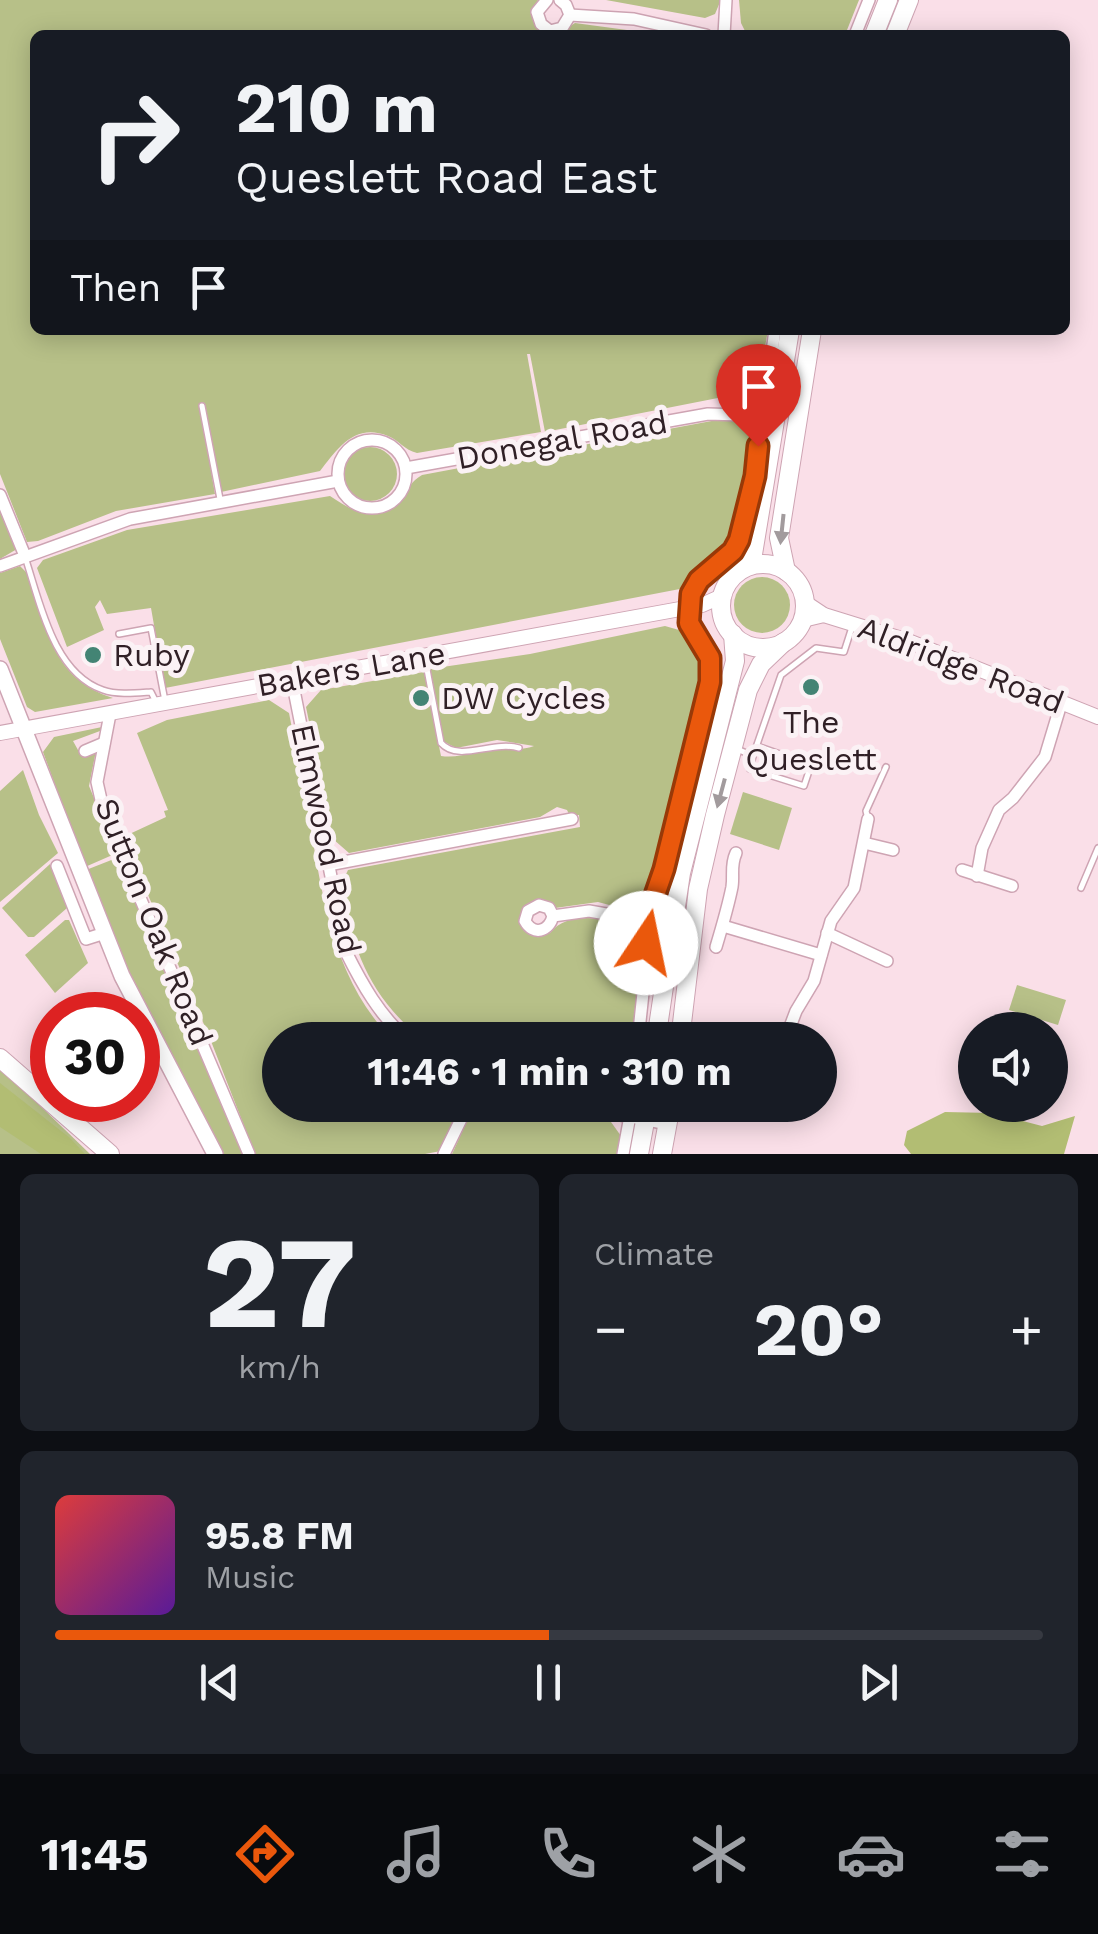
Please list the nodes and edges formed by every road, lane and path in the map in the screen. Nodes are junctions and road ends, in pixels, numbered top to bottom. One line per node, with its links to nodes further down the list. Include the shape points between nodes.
1 (547, 0): 8 (street, via 538,12)
2 (560, 0): 7 (street)
3 (726, 0): 11 (street)
4 (869, 0): 12 (street)
5 (888, 0): 13 (highway)
6 (909, 0): 14 (highway)
7 (570, 15): 9 (street); 10 (street)
8 (549, 30)
9 (554, 30)
10 (680, 30)
11 (724, 30)
12 (857, 30)
13 (876, 30)
14 (897, 30)
15 (775, 335): 19 (street)
16 (789, 335): 19 (highway)
17 (811, 335): 20 (highway)
18 (202, 406): 24 (lane)
19 (769, 416): 20 (highway); 21 (street, Donegal Road, via 708,414); 27 (highway, via 754,554); 30 (street, via 739,540 692,588)
20 (799, 418): 28 (highway, one-way to 28, via 780,538)
21 (406, 468): 22 (street, via 393,447 359,442 343,456); 22 (street, via 398,497 378,508 352,502)
22 (338, 480): 24 (street)
23 (0, 495): 25 (street)
24 (221, 502): 25 (street, via 130,519)
25 (25, 556): 26 (street); 39 (lane, via 62,655 75,671 107,692 151,692)
26 (0, 566)
27 (742, 570): 28 (highway, via 764,564); 29 (highway)
28 (786, 570): 31 (highway, via 802,590)
29 (722, 605): 30 (street); 34 (highway)
30 (697, 606): 36 (street, Bakers Lane); 67 (street, via 689,623 710,658 710,682)
31 (805, 612): 32 (street, Aldridge Road); 35 (highway)
32 (854, 622): 40 (street, Aldridge Road); 46 (lane, via 844,652 816,648 781,675)
33 (119, 634): 39 (lane, via 150,628)
34 (733, 634): 35 (highway, via 754,646); 75 (highway, via 735,661 681,872)
35 (784, 642): 47 (highway, via 761,664 748,690)
36 (424, 656): 38 (street, Bakers Lane); 48 (lane, via 446,749)
37 (0, 669): 43 (main road, Sutton Oak Road)
38 (292, 680): 39 (street, Bakers Lane); 59 (street, Elmwood Road)
39 (162, 704): 41 (street, Bakers Lane)
40 (1062, 704): 42 (street, Aldridge Road); 62 (street, via 1045,757 999,810)
41 (110, 714): 43 (street, Bakers Lane); 45 (street, Sutton Oak Road)
42 (1098, 717)
43 (23, 729): 44 (street, Bakers Lane); 61 (main road, Sutton Oak Road)
44 (0, 733)
45 (104, 743): 49 (street); 89 (street, Sutton Oak Road, via 97,782 104,813)
46 (757, 746): 50 (lane); 50 (lane, via 811,765 804,786 750,768)
47 (734, 747): 50 (lane); 76 (highway, one-way to 76, via 698,888)
48 (519, 748)
49 (84, 751)
50 (753, 756)
51 (886, 767): 53 (lane)
52 (572, 819): 59 (street)
53 (868, 819): 54 (street)
54 (864, 843): 56 (street); 70 (street, via 854,888)
55 (1098, 848): 65 (lane)
56 (893, 850)
57 (736, 853): 68 (street)
58 (56, 866): 63 (street, Sutton Oak Road)
59 (328, 866): 77 (street, Elmwood Road, via 346,952)
60 (962, 870): 62 (street)
61 (80, 871): 63 (street, Sutton Oak Road); 69 (main road, Sutton Oak Road)
62 (977, 876): 64 (street)
63 (61, 879): 69 (street, Sutton Oak Road, via 86,940)
64 (1012, 886)
65 (1082, 888)
66 (553, 916): 67 (street, via 588,911)
67 (646, 921): 74 (street)
68 (722, 926): 71 (street); 72 (street)
69 (105, 932): 88 (main road, Sutton Oak Road)
70 (827, 934): 72 (street); 73 (street)
71 (716, 947)
72 (821, 955): 81 (street)
73 (887, 960)
74 (646, 965): 75 (street); 78 (street)
75 (666, 967): 76 (highway); 79 (highway)
76 (688, 969): 80 (highway)
77 (387, 1022)
78 (640, 1022)
79 (658, 1022)
80 (690, 1022)
81 (792, 1022)
82 (0, 1058): 87 (highway)
83 (460, 1122): 91 (street)
84 (635, 1122): 92 (street)
85 (639, 1122): 93 (highway)
86 (668, 1122): 94 (highway)
87 (110, 1154)
88 (215, 1154)
89 (248, 1154)
90 (433, 1154): 91 (street)
91 (444, 1154)
92 (623, 1154)
93 (640, 1154)
94 (662, 1154)

